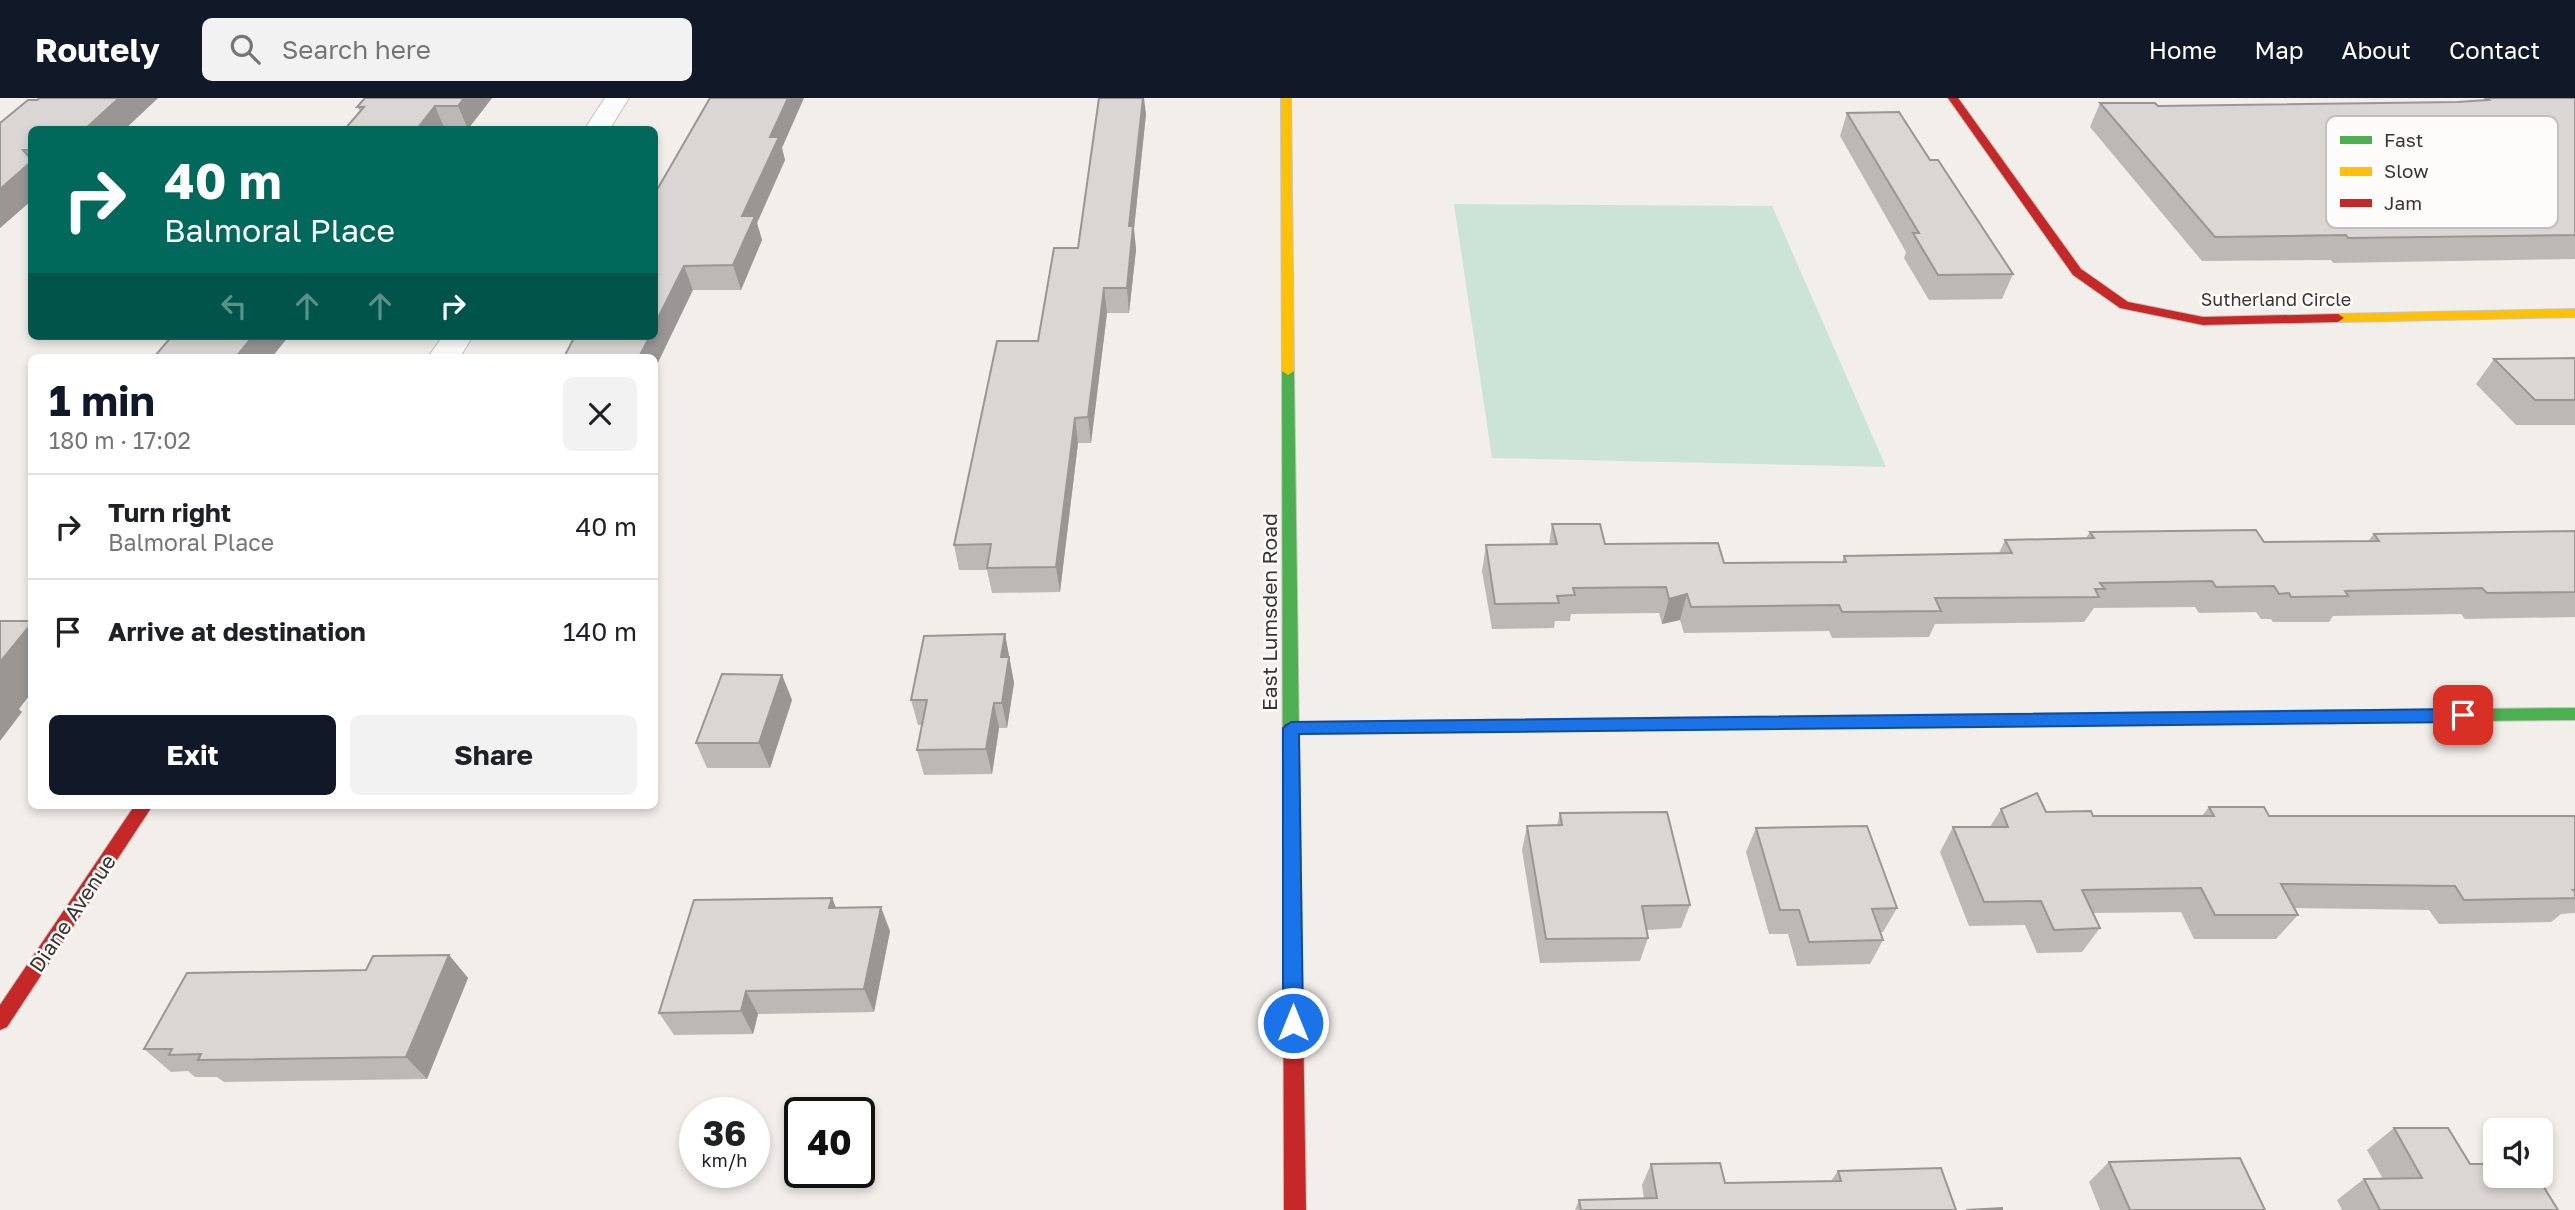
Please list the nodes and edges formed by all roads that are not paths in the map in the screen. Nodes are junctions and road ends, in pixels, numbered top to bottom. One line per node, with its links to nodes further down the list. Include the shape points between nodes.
1 (617, 98): 4 (street)
2 (1286, 98): 7 (street, East Lumsden Road)
3 (1952, 98): 5 (street, Sutherland Circle, via 2077,272 2124,305 2203,321)
4 (599, 126)
5 (2575, 313)
6 (2575, 714): 7 (street)
7 (1291, 728): 10 (street, East Lumsden Road)
8 (141, 809): 9 (street, Diane Avenue)
9 (0, 1021)
10 (1294, 1210)

